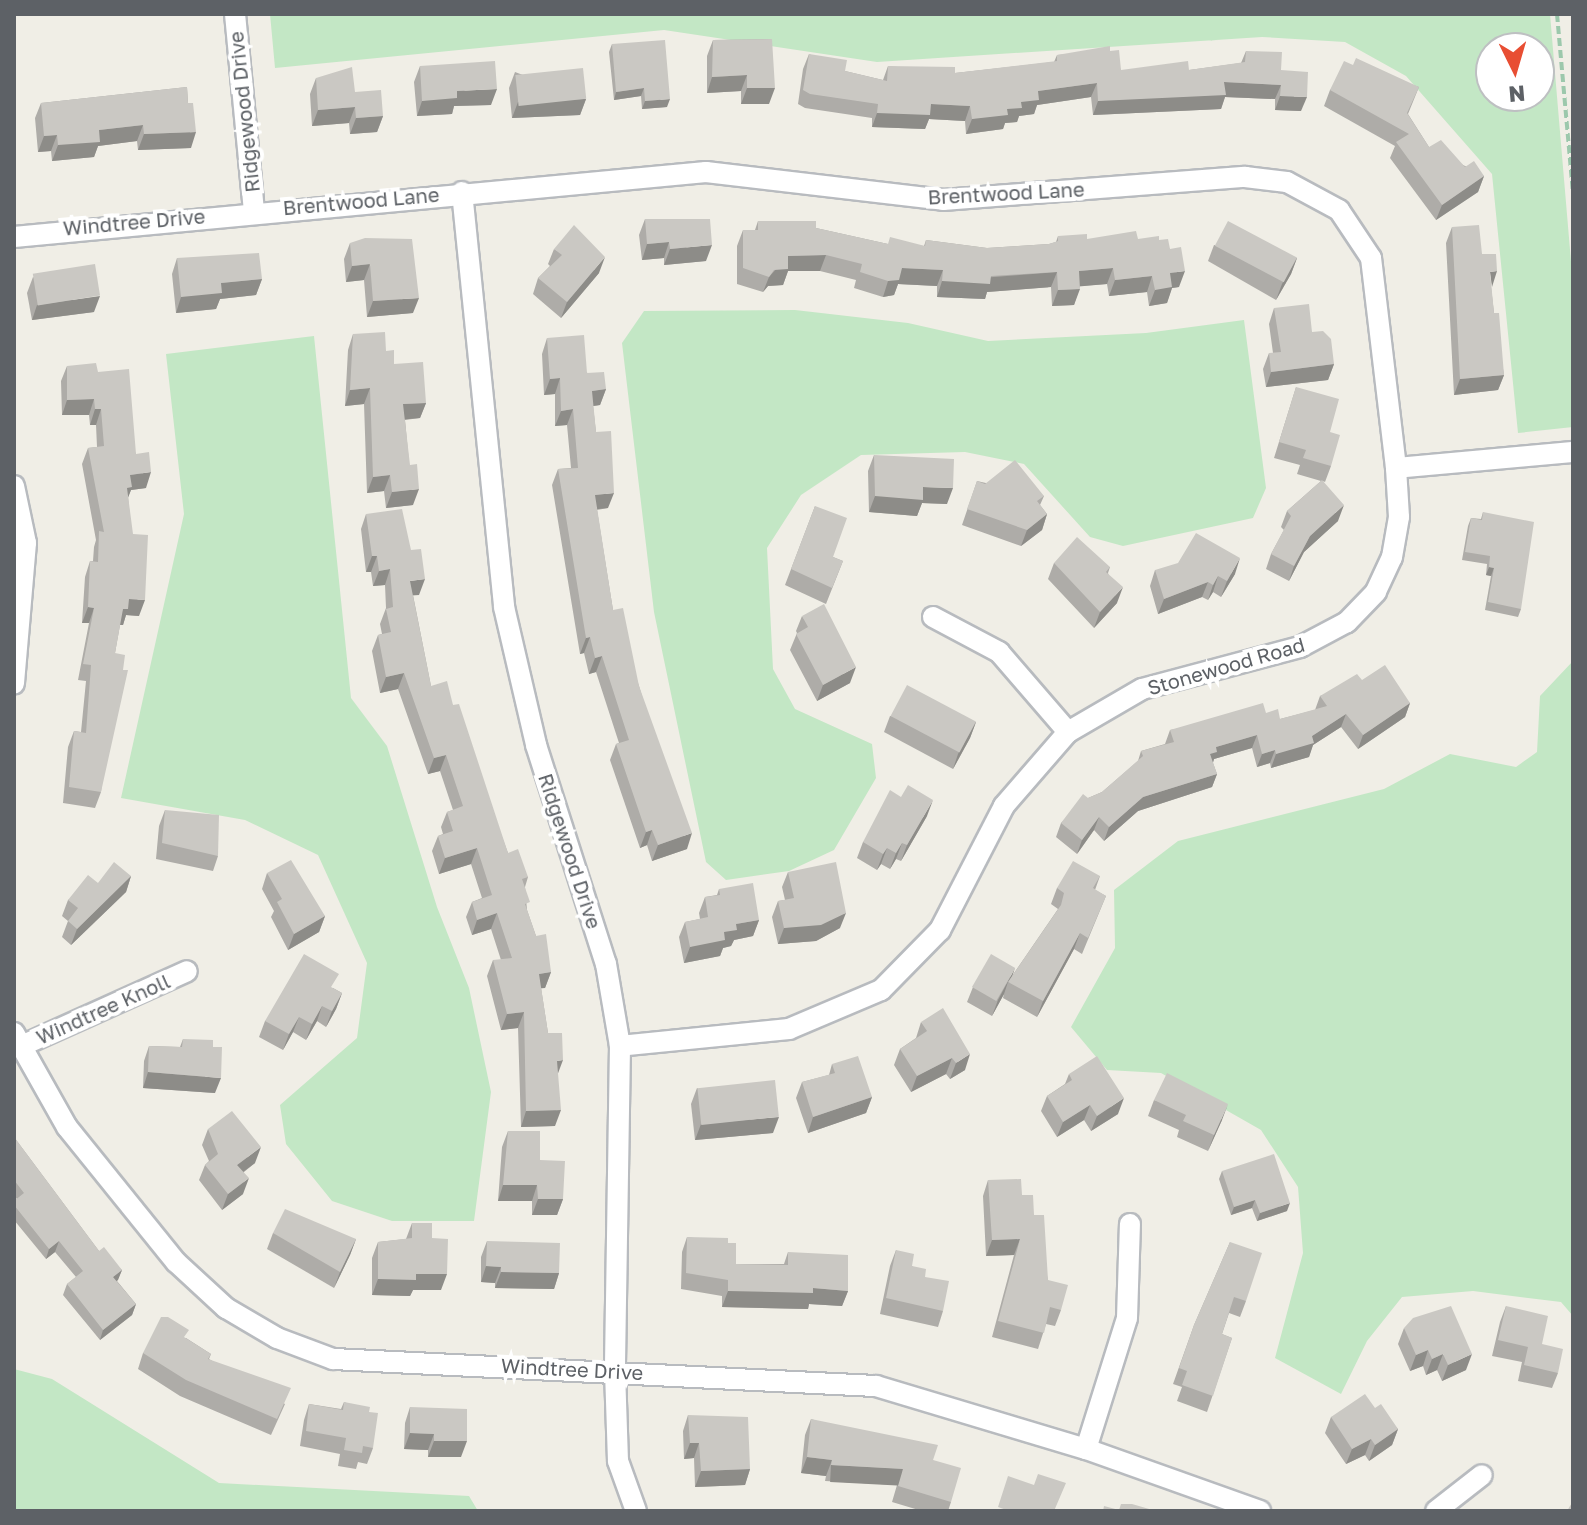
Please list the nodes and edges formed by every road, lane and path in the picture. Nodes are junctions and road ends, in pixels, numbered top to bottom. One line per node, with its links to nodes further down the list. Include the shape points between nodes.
1 (235, 14): 5 (street, Ridgewood Drive)
2 (1557, 14): 4 (path)
3 (462, 192): 5 (street, Brentwood Lane); 8 (street, Brentwood Lane, via 706,172 943,200 1245,177 1287,182 1339,210 1371,258); 15 (street, Ridgewood Drive, via 504,607 536,745 606,964)
4 (1573, 193)
5 (254, 211): 6 (street, Windtree Drive)
6 (14, 237)
7 (1573, 452): 8 (street)
8 (1396, 468): 12 (street, Stonewood Road, via 1399,517 1392,557 1376,592 1347,622 1300,647 1142,689)
9 (14, 486): 11 (street, via 26,543)
10 (933, 617): 12 (street, via 999,652)
11 (14, 683)
12 (1068, 732): 15 (street, Stonewood Road, via 1004,806 940,930 881,990 789,1029)
13 (187, 971): 14 (street, Windtree Knoll)
14 (16, 1040): 17 (street, Windtree Drive, via 67,1127 176,1262 226,1308 277,1338 333,1359)
15 (620, 1046): 17 (street, Ridgewood Drive)
16 (1130, 1224): 18 (street, via 1127,1318)
17 (615, 1371): 18 (street, Windtree Drive, via 876,1386); 20 (street, Ridgewood Drive, via 618,1461)
18 (1086, 1449): 21 (street, Windtree Drive)
19 (1482, 1475): 22 (street)
20 (636, 1511)
21 (1260, 1511)
22 (1436, 1511)

